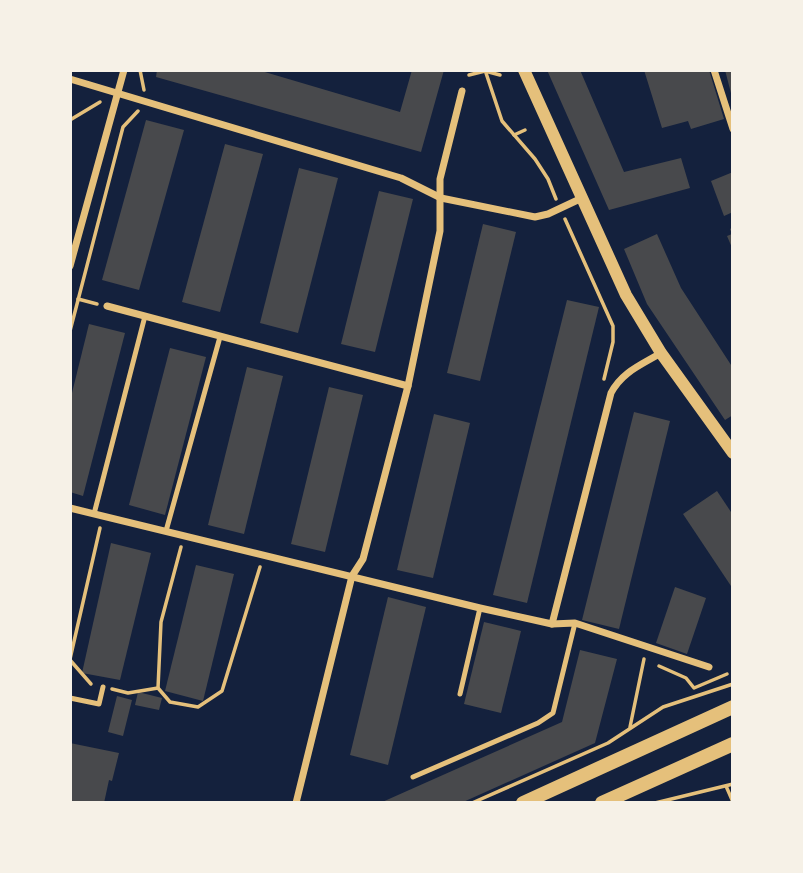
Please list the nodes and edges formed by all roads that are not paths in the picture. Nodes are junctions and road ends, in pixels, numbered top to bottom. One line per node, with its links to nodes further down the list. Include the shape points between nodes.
1 (124, 70): 6 (street)
2 (524, 70): 9 (street)
3 (714, 70): 7 (street)
4 (70, 79): 6 (street)
5 (462, 91): 8 (street, via 440,179)
6 (118, 93): 8 (street, via 401,178); 10 (street)
7 (733, 129)
8 (442, 198): 9 (street, via 534,217); 15 (street, via 440,232)
9 (582, 198): 14 (street, via 626,295)
10 (70, 266)
11 (107, 306): 12 (street)
12 (145, 316): 13 (street); 18 (lane)
13 (220, 337): 15 (street); 19 (lane)
14 (661, 353): 16 (street); 23 (street, via 618,380 611,393)
15 (408, 386): 20 (street, via 363,559)
16 (732, 450)
17 (70, 508): 18 (street)
18 (93, 514): 19 (street)
19 (166, 531): 20 (street)
20 (352, 576): 21 (street); 31 (street)
21 (480, 608): 23 (street); 26 (lane)
22 (576, 623): 23 (street); 24 (street); 30 (lane, via 553,713)
23 (552, 624)
24 (709, 667)
25 (103, 687): 27 (lane, via 99,704)
26 (460, 694)
27 (70, 698)
28 (733, 707): 32 (main road)
29 (733, 744): 33 (main road)
30 (413, 777)
31 (296, 803)
32 (523, 803)
33 (602, 803)

